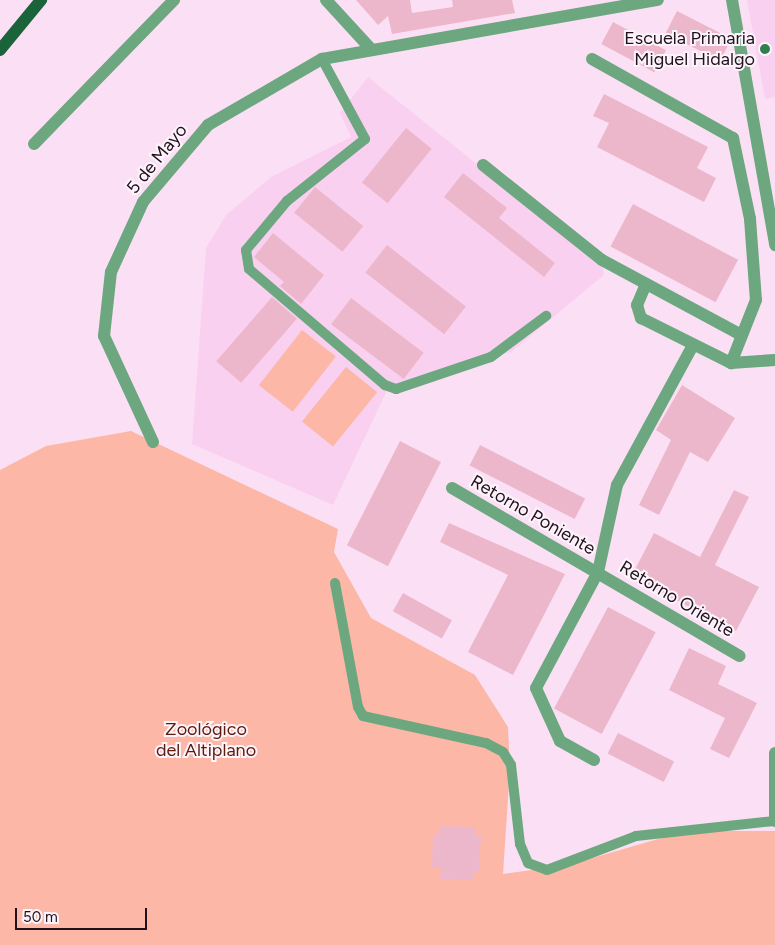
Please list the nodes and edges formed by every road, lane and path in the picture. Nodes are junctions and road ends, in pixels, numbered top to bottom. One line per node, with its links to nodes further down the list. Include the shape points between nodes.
1 (41, 0): 7 (main road)
2 (174, 0): 10 (street)
3 (326, 0): 6 (street)
4 (658, 0): 6 (street, 5 de Mayo)
5 (732, 0): 12 (street)
6 (370, 48): 8 (street, 5 de Mayo)
7 (0, 50)
8 (322, 59): 14 (lane, via 365,138 287,201 246,250 249,269 385,385 396,389 491,357); 19 (street, 5 de Mayo, via 208,125 143,202 111,272 104,336)
9 (592, 59): 15 (street, via 733,138 750,219 756,300)
10 (34, 144)
11 (483, 165): 13 (street, via 609,263)
12 (775, 244)
13 (646, 284): 15 (street); 16 (street, via 636,312)
14 (546, 316)
15 (741, 335): 18 (street)
16 (692, 346): 18 (street); 21 (street, via 617,485)
17 (775, 360): 18 (street)
18 (731, 363)
19 (153, 442)
20 (452, 488): 21 (street, Retorno Poniente)
21 (598, 572): 23 (street, Retorno Oriente); 25 (street, via 536,688 560,741)
22 (334, 583): 26 (lane, via 358,707 364,716 486,743 503,752 511,765 520,844 528,863 547,870 636,836)
23 (739, 656)
24 (775, 753): 26 (street)
25 (594, 760)
26 (775, 821)

